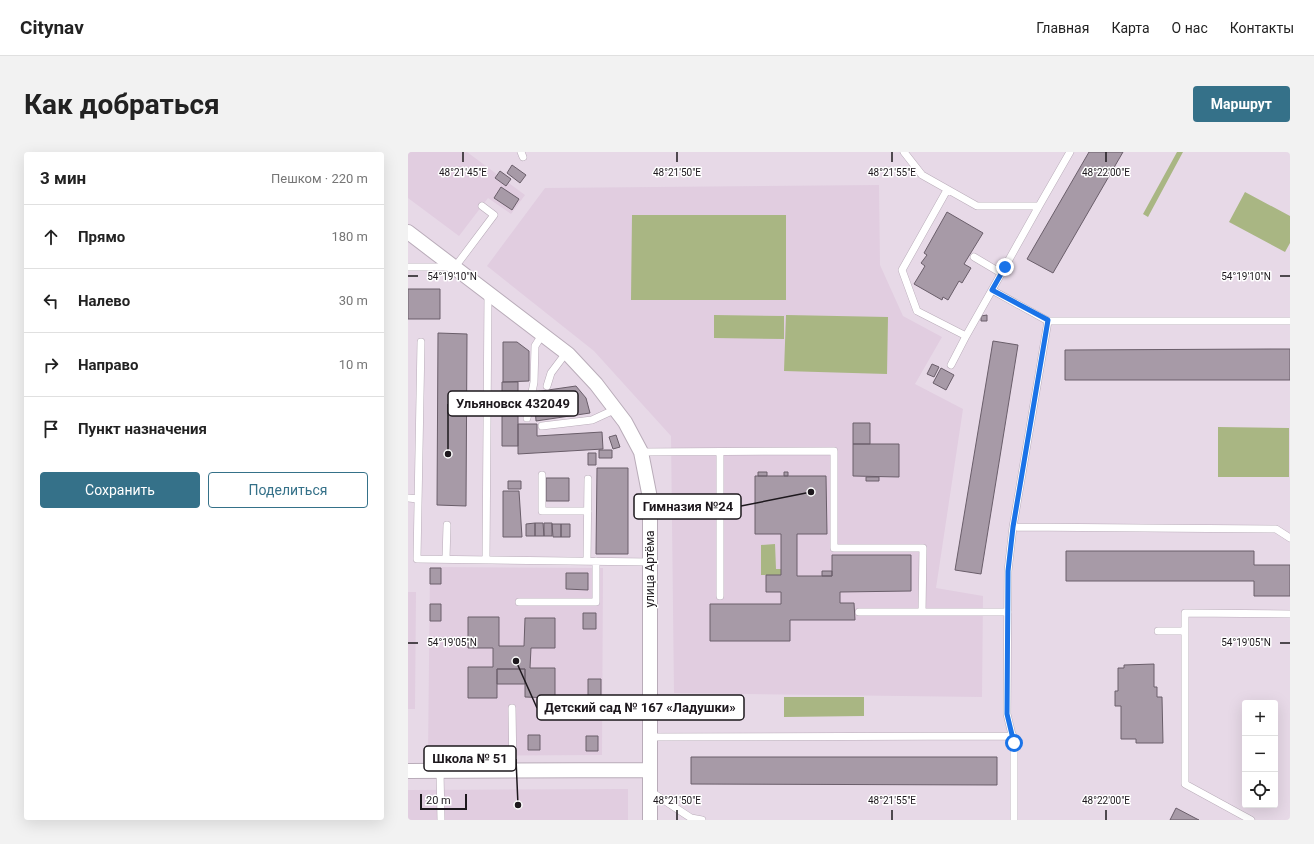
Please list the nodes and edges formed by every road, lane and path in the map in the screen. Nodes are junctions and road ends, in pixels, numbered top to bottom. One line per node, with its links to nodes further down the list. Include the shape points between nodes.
1 (904, 152): 3 (lane, via 922,175)
2 (1070, 152): 5 (lane)
3 (947, 190): 5 (lane, via 977,206); 16 (lane, via 902,270 917,311)
4 (482, 206): 9 (lane, via 494,215)
5 (1039, 206): 10 (lane)
6 (408, 232): 9 (street, улица Артёма)
7 (974, 257): 10 (lane)
8 (408, 268): 9 (lane)
9 (456, 268): 12 (street, улица Артёма)
10 (1001, 273): 11 (lane)
11 (992, 290): 13 (lane); 16 (lane)
12 (488, 292): 15 (street, улица Артёма); 35 (lane)
13 (1048, 320): 14 (lane); 32 (lane)
14 (1290, 321)
15 (542, 334): 18 (street, улица Артёма); 22 (lane, via 535,346 534,382)
16 (966, 336): 19 (lane)
17 (421, 342): 29 (lane)
18 (566, 353): 20 (lane, via 551,372); 21 (street, улица Артёма, via 596,384)
19 (951, 365)
20 (547, 386)
21 (616, 410): 23 (lane, via 592,420); 24 (street, улица Артёма)
22 (527, 418)
23 (542, 426)
24 (641, 452): 25 (lane); 38 (street, улица Артёма, via 650,498)
25 (720, 452): 39 (lane); 42 (lane, via 834,451 834,548 923,548)
26 (542, 475): 30 (lane, via 542,511)
27 (588, 479): 30 (lane)
28 (408, 498): 29 (lane)
29 (418, 499): 34 (lane, via 417,559)
30 (588, 511): 36 (lane)
31 (447, 525): 34 (lane)
32 (1013, 527): 33 (lane, via 1276,529); 43 (lane, via 1008,571)
33 (1290, 538)
34 (446, 559): 35 (lane)
35 (486, 560): 36 (lane)
36 (587, 561): 37 (lane)
37 (596, 561): 38 (lane); 40 (lane, via 596,602)
38 (650, 562): 48 (street, улица Артёма)
39 (720, 596)
40 (519, 602)
41 (860, 612): 42 (lane)
42 (922, 612): 43 (lane)
43 (1008, 612): 49 (lane, via 1007,714)
44 (1290, 614): 46 (lane, via 1185,613)
45 (1158, 631): 46 (lane)
46 (1185, 631): 59 (lane, via 1185,784)
47 (512, 708): 53 (lane)
48 (650, 736): 49 (lane); 50 (street, улица Артёма)
49 (1013, 736): 58 (lane)
50 (650, 770): 53 (street); 54 (street, улица Артёма)
51 (408, 771): 52 (street)
52 (440, 771): 53 (street); 55 (lane)
53 (513, 771)
54 (650, 791): 56 (street, улица Артёма); 57 (lane, via 691,818)
55 (441, 820)
56 (650, 820)
57 (702, 820)
58 (1014, 820)
59 (1251, 820)

